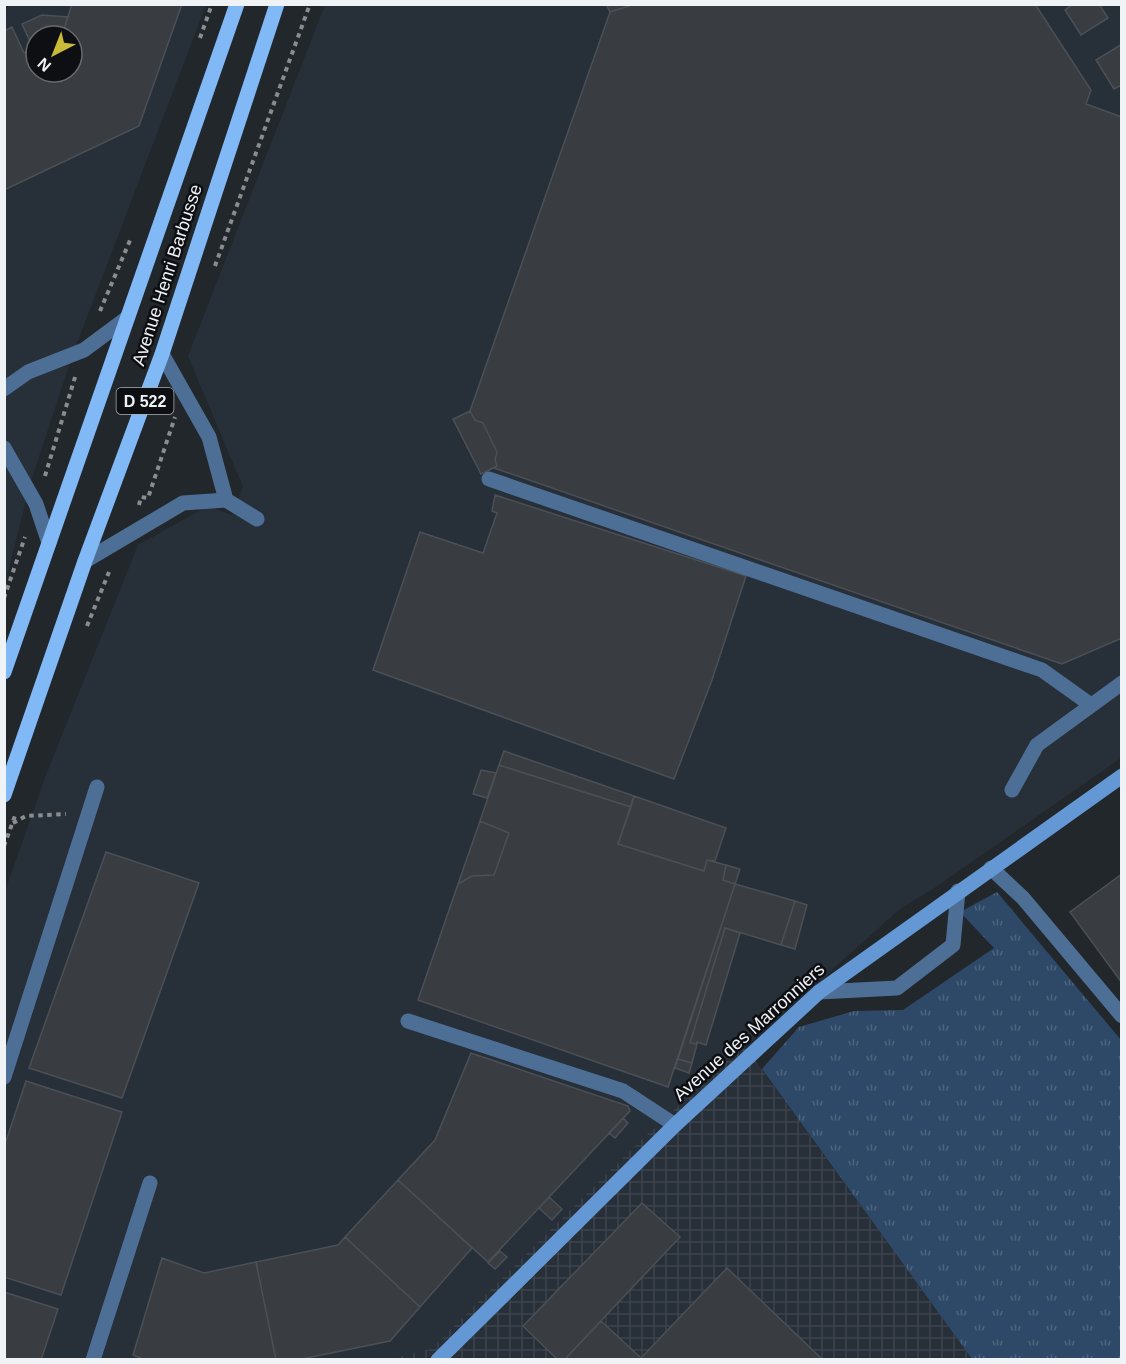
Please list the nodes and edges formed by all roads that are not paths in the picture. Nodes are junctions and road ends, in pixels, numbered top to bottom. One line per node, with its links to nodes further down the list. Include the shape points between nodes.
1 (237, 4): 3 (main road, Avenue Henri Barbusse / D 522)
2 (277, 4): 4 (main road, Avenue Henri Barbusse / D 522)
3 (127, 318): 5 (street, via 84,350 28,372); 10 (main road, Avenue Henri Barbusse / D 522)
4 (162, 354): 8 (street, via 209,437); 11 (main road, Avenue Henri Barbusse / D 522)
5 (4, 389)
6 (4, 448): 10 (street, via 36,504)
7 (489, 479): 14 (street, via 1042,670)
8 (226, 501): 9 (street); 11 (street, via 183,503)
9 (257, 519)
10 (49, 543): 12 (main road, Avenue Henri Barbusse / D 522)
11 (85, 561): 18 (main road, Avenue Henri Barbusse / D 522)
12 (4, 672)
13 (1122, 683): 14 (street)
14 (1092, 705): 17 (street, via 1037,746)
15 (1122, 776): 19 (main road, Avenue des Marronniers)
16 (97, 787): 24 (street)
17 (1012, 790)
18 (4, 795)
19 (991, 868): 20 (main road, Avenue des Marronniers); 22 (street, via 1023,898)
20 (958, 891): 21 (main road, Avenue des Marronniers); 21 (street, via 953,945 897,988)
21 (819, 992): 25 (main road, Avenue des Marronniers)
22 (1122, 1016)
23 (408, 1021): 25 (street, via 623,1091)
24 (4, 1077)
25 (675, 1125): 28 (main road, Avenue des Marronniers)
26 (150, 1183): 27 (street)
27 (93, 1359)
28 (438, 1359)

